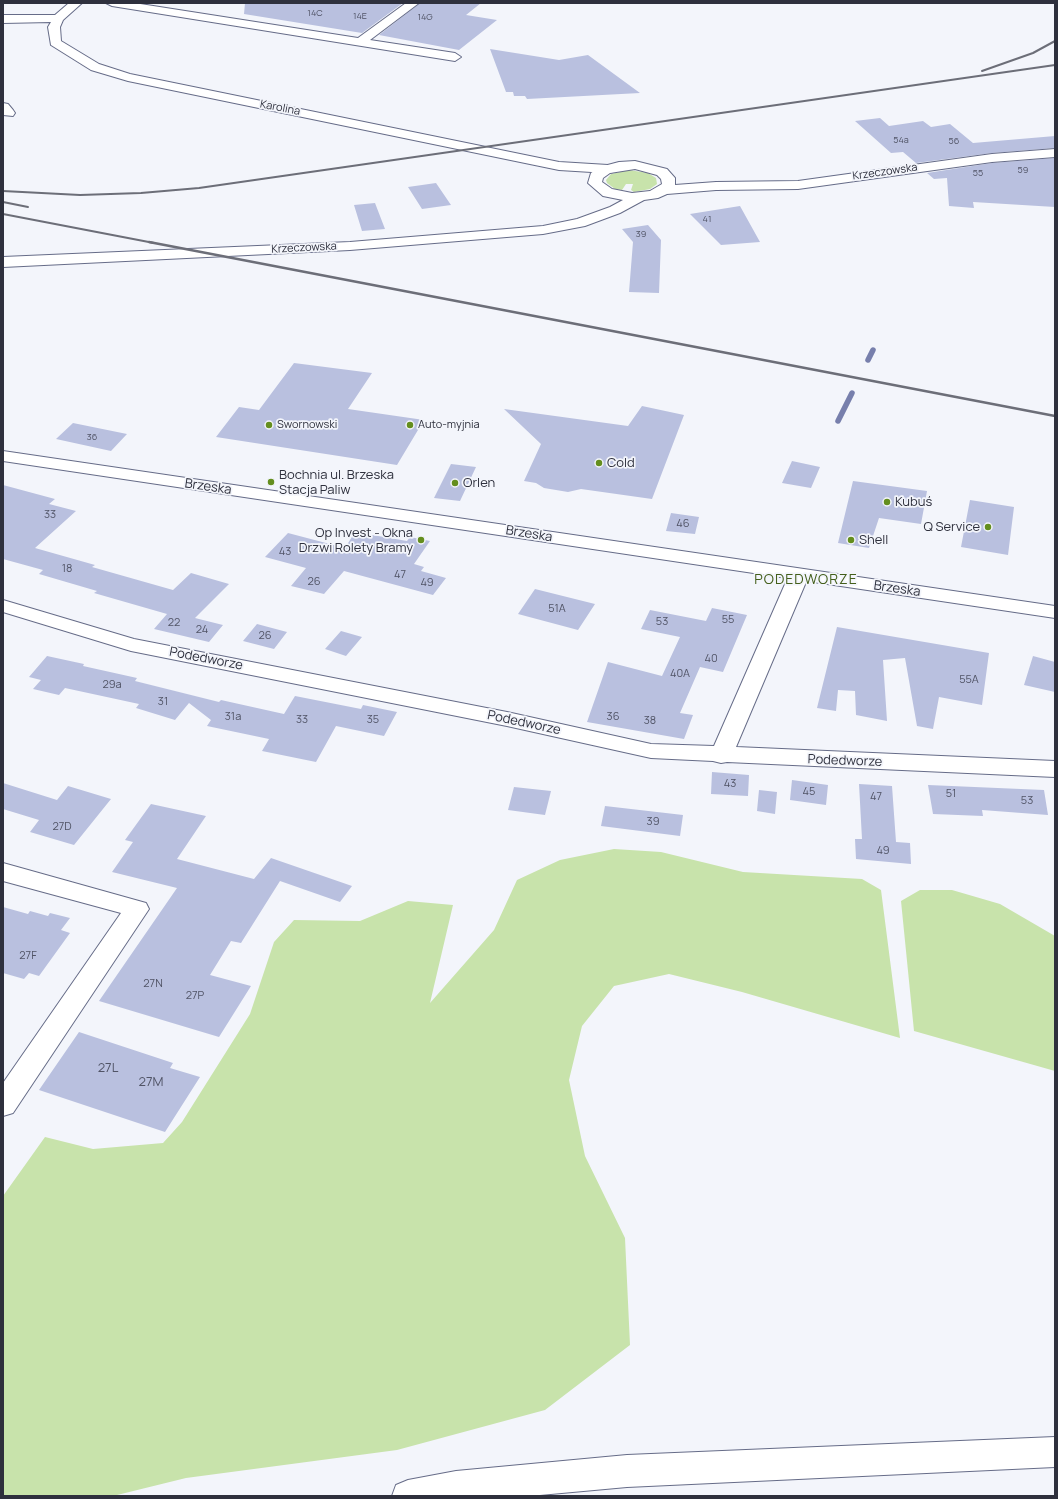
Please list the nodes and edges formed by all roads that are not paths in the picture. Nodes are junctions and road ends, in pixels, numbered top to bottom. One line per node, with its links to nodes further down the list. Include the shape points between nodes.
1 (76, 3): 4 (street)
2 (112, 3): 6 (street)
3 (413, 3): 6 (street)
4 (58, 18): 5 (street); 9 (street, Karolina, via 54,27 55,42 95,67 121,75)
5 (3, 19)
6 (360, 42): 7 (street)
7 (455, 57)
8 (1055, 153): 12 (street, Krzeczowska, via 992,158 798,185 746,187)
9 (560, 166): 10 (street, Karolina); 11 (street, Karolina)
10 (608, 169): 11 (street, via 600,172); 12 (street, via 627,165 644,166 662,172)
11 (595, 179): 13 (street, via 598,186)
12 (666, 184): 14 (street, Krzeczowska, via 653,194)
13 (608, 193): 14 (street); 15 (street, via 610,200)
14 (639, 197): 15 (street, Krzeczowska)
15 (602, 214): 16 (street, Krzeczowska, via 573,225 515,233 350,246)
16 (3, 262)
17 (3, 456): 18 (street, Brzeska)
18 (799, 575): 20 (street, Brzeska); 21 (street)
19 (3, 606): 21 (street, Podedworze, via 131,645 507,719 651,751)
20 (1055, 612)
21 (721, 756): 22 (street, Podedworze)
22 (1055, 770)
23 (3, 872): 24 (street, via 137,909)
24 (3, 1105)
25 (1055, 1452): 26 (street, via 627,1471 456,1487)
26 (408, 1496)

